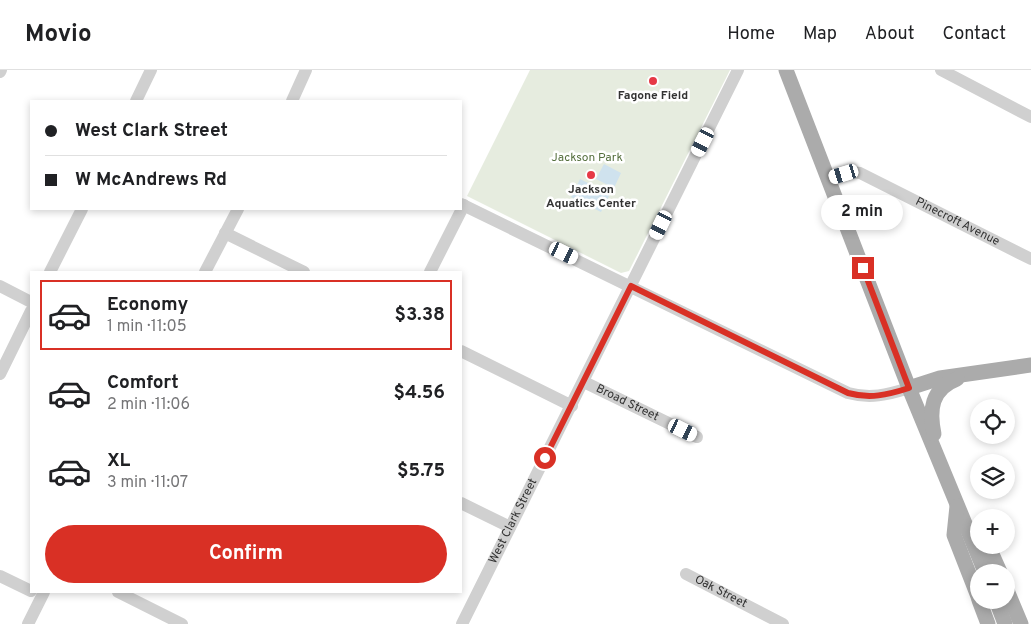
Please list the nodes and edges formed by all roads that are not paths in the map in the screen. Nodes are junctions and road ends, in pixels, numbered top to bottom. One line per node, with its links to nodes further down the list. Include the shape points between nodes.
1 (151, 70): 6 (street)
2 (306, 70): 7 (street)
3 (738, 70): 21 (street, West Clark Street)
4 (786, 70): 9 (main road)
5 (941, 70): 8 (street)
6 (136, 100)
7 (292, 100)
8 (1031, 117)
9 (828, 179): 15 (street, Pinecroft Avenue, via 860,173); 29 (main road)
10 (462, 204): 21 (street)
11 (81, 210): 16 (street)
12 (237, 210): 14 (street)
13 (459, 210): 19 (street)
14 (225, 233): 17 (street); 18 (street)
15 (1031, 259)
16 (51, 271)
17 (206, 271)
18 (302, 271)
19 (430, 271)
20 (0, 286): 22 (street)
21 (631, 286): 28 (street, West Clark Street); 29 (street, via 848,393 866,398)
22 (30, 301)
23 (30, 313): 26 (street)
24 (462, 351): 30 (street)
25 (1031, 365): 27 (main road)
26 (0, 374)
27 (971, 374): 29 (main road, via 940,378); 32 (main road, via 943,386 934,398 931,417)
28 (584, 382): 30 (street, West Clark Street); 31 (street, Broad Street)
29 (909, 388): 32 (main road)
30 (572, 406): 36 (street, West Clark Street)
31 (697, 437)
32 (940, 465): 34 (main road)
33 (462, 503): 36 (street)
34 (957, 504): 35 (main road); 37 (main road); 40 (main road, via 954,535)
35 (970, 516)
36 (510, 527): 50 (street, West Clark Street)
37 (982, 564)
38 (686, 574): 51 (street, Oak Street)
39 (0, 576): 41 (street)
40 (970, 577)
41 (30, 589)
42 (38, 593): 48 (street)
43 (120, 593): 47 (street)
44 (982, 609): 52 (main road)
45 (999, 609): 53 (main road)
46 (1015, 609): 54 (main road)
47 (164, 620): 49 (street)
48 (28, 624)
49 (182, 624)
50 (462, 624)
51 (782, 624)
52 (988, 624)
53 (1005, 624)
54 (1021, 624)

